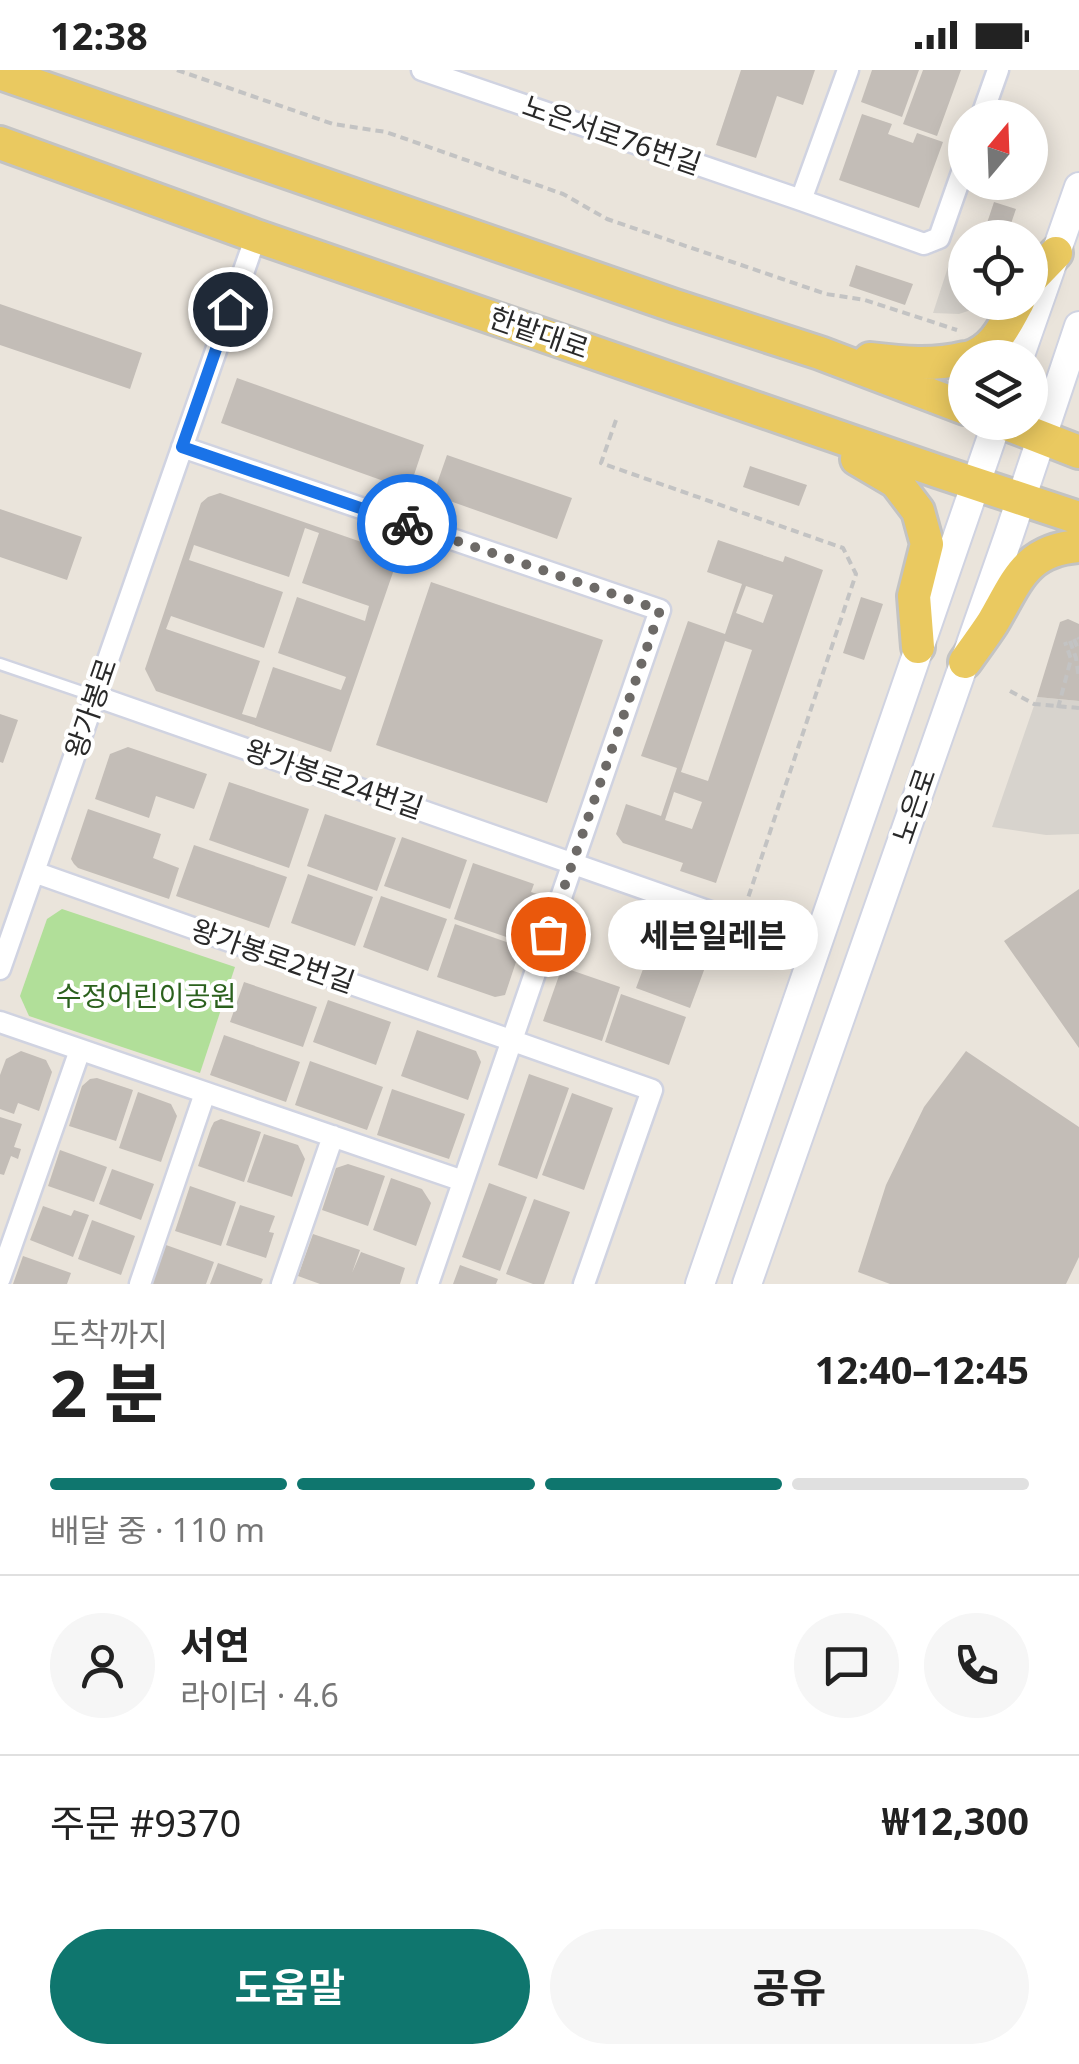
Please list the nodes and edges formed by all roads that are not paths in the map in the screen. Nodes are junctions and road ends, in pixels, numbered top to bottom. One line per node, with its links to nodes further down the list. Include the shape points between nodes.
1 (422, 70): 8 (street, 노은서로76번길)
2 (848, 70): 8 (street)
3 (998, 70): 5 (street)
4 (0, 73): 15 (main road)
5 (987, 100)
6 (0, 143): 10 (main road, 한밭대로)
7 (1079, 187): 11 (street)
8 (802, 200): 9 (street, 노은서로76번길, via 924,244 939,238)
9 (952, 200)
10 (256, 236): 19 (main road, 한밭대로); 23 (street, 왕가봉로)
11 (1056, 253): 12 (main road); 14 (street)
12 (1048, 261)
13 (1079, 326): 18 (street, 노은로)
14 (1025, 340)
15 (820, 353): 16 (main road); 17 (main road)
16 (948, 362)
17 (948, 402)
18 (1048, 417)
19 (803, 424): 25 (main road, 한밭대로); 29 (main road, via 896,482 918,511 927,544 914,596)
20 (992, 440): 25 (street, 노은로)
21 (1040, 440): 26 (street, 노은로)
22 (1048, 440): 24 (main road)
23 (182, 447): 32 (street, 왕가봉로); 33 (street, via 660,610)
24 (1079, 452)
25 (976, 484): 26 (main road, 한밭대로); 29 (street, 노은로)
26 (1021, 500): 27 (main road, 한밭대로); 30 (street, 노은로)
27 (1079, 518)
28 (1079, 546): 30 (main road, via 1057,548 1031,563)
29 (918, 647): 35 (street, 노은로)
30 (964, 662): 49 (street, 노은로)
31 (0, 664): 32 (lane)
32 (95, 696): 33 (street, 왕가봉로24번길); 34 (street, 왕가봉로)
33 (573, 862): 35 (street, 왕가봉로24번길); 38 (street)
34 (34, 872): 36 (street, 왕가봉로); 38 (street, 왕가봉로2번길)
35 (816, 949): 48 (street, 노은로)
36 (0, 969)
37 (0, 1022): 39 (street)
38 (512, 1040): 42 (street); 47 (street, 왕가봉로2번길, via 652,1090)
39 (80, 1050): 40 (street); 43 (street)
40 (205, 1092): 41 (street); 44 (street)
41 (333, 1136): 42 (street); 45 (street)
42 (463, 1181): 46 (street)
43 (0, 1278)
44 (140, 1284)
45 (282, 1284)
46 (428, 1284)
47 (584, 1284)
48 (700, 1284)
49 (747, 1284)

